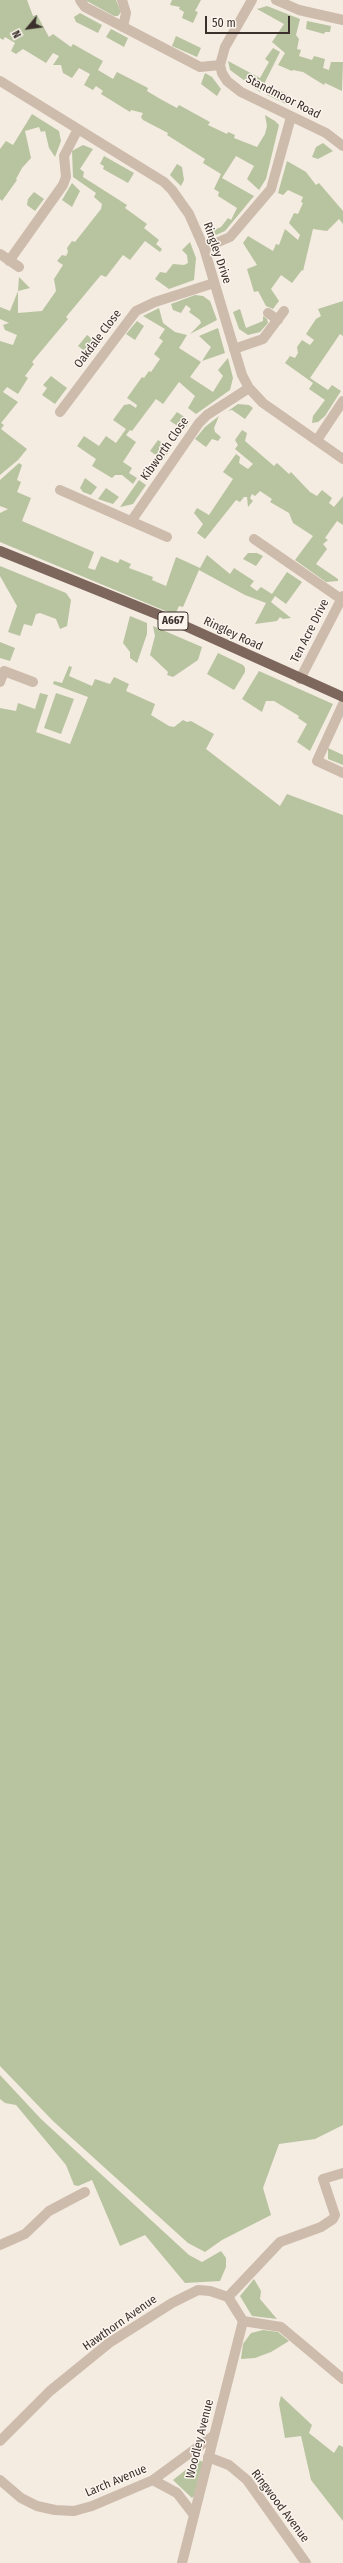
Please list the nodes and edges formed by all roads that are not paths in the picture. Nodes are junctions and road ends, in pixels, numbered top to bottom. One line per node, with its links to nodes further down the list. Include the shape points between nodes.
1 (80, 0): 6 (street, via 86,7)
2 (122, 0): 6 (street, via 126,13)
3 (252, 0): 7 (street, via 233,31)
4 (276, 0): 5 (street, via 299,10)
5 (343, 20)
6 (123, 27): 7 (street, via 200,67)
7 (220, 65): 9 (street, Standmoor Road, via 227,81 241,92)
8 (0, 81): 10 (street, Ringley Drive)
9 (291, 117): 11 (street, Standmoor Road, via 326,133); 12 (street, via 271,189 230,237)
10 (78, 129): 12 (street, Ringley Drive, via 164,182 189,214); 14 (street, via 64,156 66,177 63,185)
11 (343, 146)
12 (204, 248): 16 (street, Ringley Drive)
13 (0, 254): 14 (street)
14 (9, 261): 15 (street)
15 (18, 267)
16 (214, 283): 20 (street, Ringley Drive); 23 (street, Oakdale Close, via 155,302 136,311)
17 (284, 311): 19 (street)
18 (268, 313): 19 (street)
19 (278, 320): 20 (street, via 263,339)
20 (234, 349): 21 (street, Ringley Drive)
21 (249, 388): 24 (street, Ringley Drive, via 263,403); 27 (street, Kibworth Close, via 199,423)
22 (343, 401): 24 (street)
23 (60, 412)
24 (316, 440): 25 (street, Ringley Drive)
25 (343, 459)
26 (67, 490): 27 (street)
27 (132, 520): 28 (street)
28 (167, 536)
29 (254, 539): 31 (street)
30 (0, 551): 32 (main road, Ringley Road / A667, via 174,621)
31 (342, 597): 32 (street, Ten Acre Drive)
32 (300, 679): 35 (main road, Ringley Road / A667)
33 (0, 682): 34 (street, via 4,672)
34 (33, 682)
35 (343, 697)
36 (343, 704): 37 (street, via 318,761)
37 (343, 773)
38 (343, 2173): 41 (street, via 318,2180 335,2215 333,2219 321,2227 280,2242)
39 (85, 2192): 40 (street, via 49,2211 25,2234)
40 (0, 2244)
41 (228, 2297): 42 (street); 45 (street, Hawthorn Avenue, via 198,2290 172,2303 110,2343 50,2391)
42 (243, 2321): 43 (street, via 281,2326); 44 (street, Woodley Avenue)
43 (343, 2379)
44 (213, 2436): 46 (street, Woodley Avenue); 48 (street, Larch Avenue)
45 (0, 2441)
46 (208, 2457): 49 (street, Woodley Avenue); 51 (street, Ringwood Avenue, via 229,2465 247,2480)
47 (0, 2480): 48 (street, Larch Avenue, via 21,2498 37,2506 74,2511)
48 (153, 2480): 49 (street, via 177,2493)
49 (194, 2516): 50 (street, Woodley Avenue)
50 (184, 2562)
51 (306, 2563)

